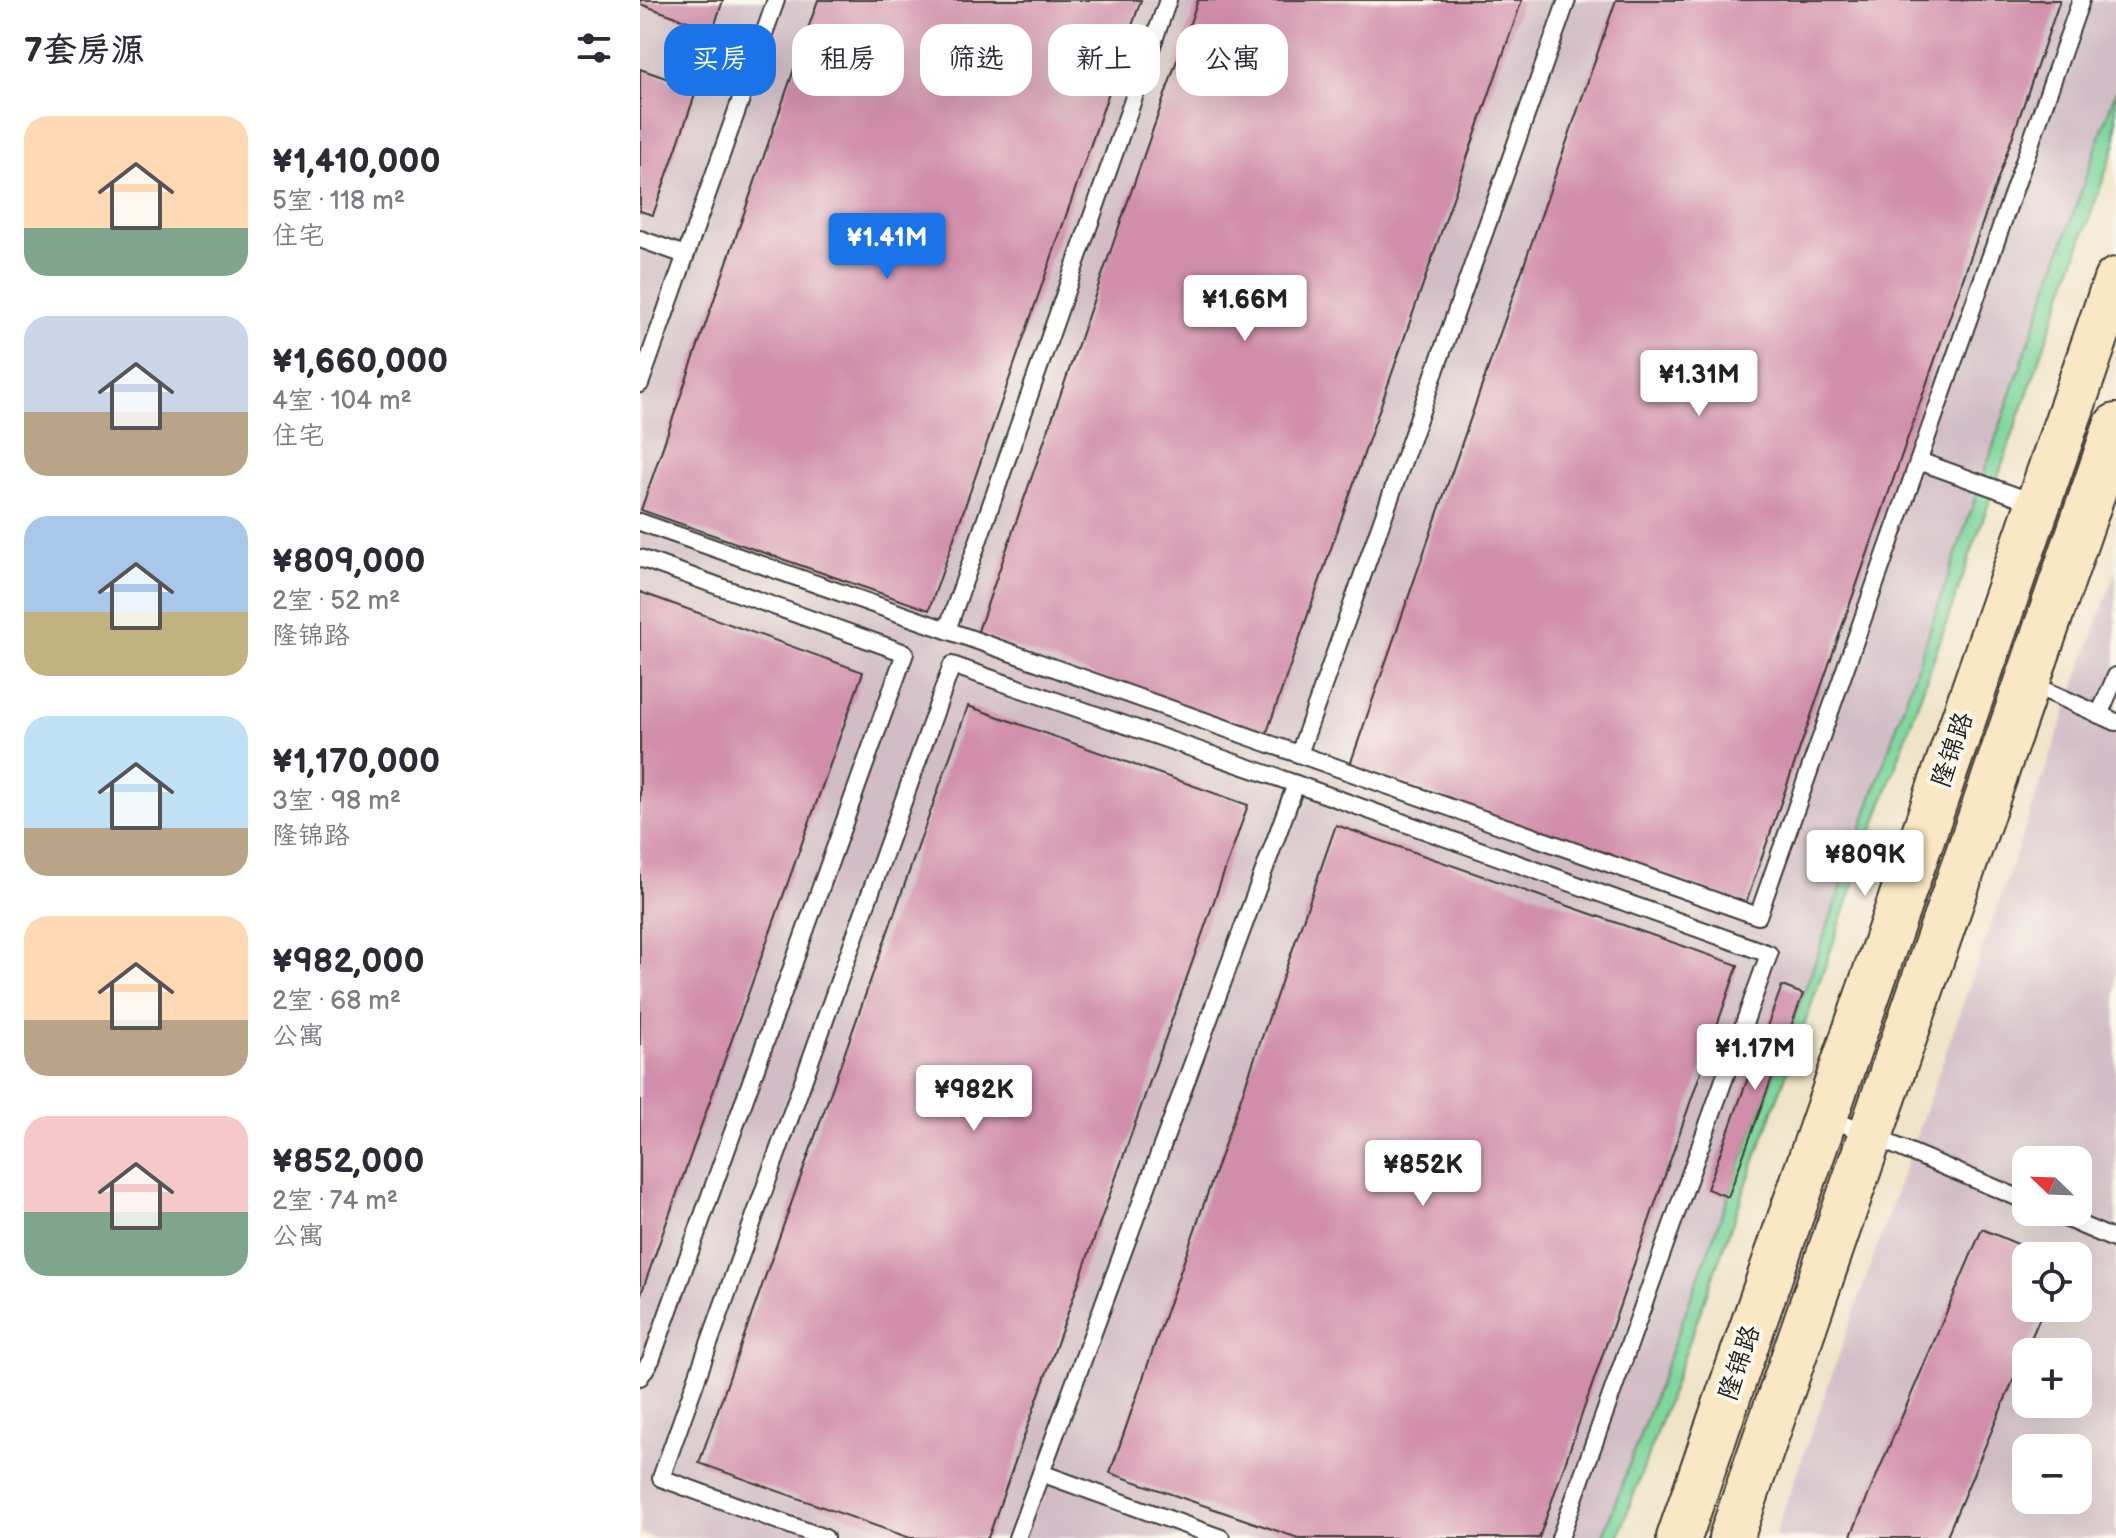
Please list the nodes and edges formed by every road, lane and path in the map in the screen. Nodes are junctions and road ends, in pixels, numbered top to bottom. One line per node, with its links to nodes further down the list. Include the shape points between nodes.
1 (776, 0): 6 (lane)
2 (1168, 0): 14 (lane)
3 (1567, 0): 19 (lane)
4 (2081, 0): 10 (lane)
5 (640, 239): 6 (lane)
6 (685, 255): 8 (lane)
7 (2116, 280): 11 (main road, 隆锦路)
8 (640, 384)
9 (2116, 426): 16 (main road, 隆锦路)
10 (1919, 461): 11 (lane); 19 (lane, via 1758,916)
11 (2038, 504): 21 (main road, 隆锦路)
12 (640, 522): 14 (lane)
13 (640, 558): 26 (lane, via 905,653 651,1360)
14 (947, 630): 19 (lane)
15 (2116, 676): 17 (lane)
16 (2027, 683): 17 (lane); 22 (main road, 隆锦路)
17 (2099, 715): 18 (lane)
18 (2116, 722)
19 (1299, 754)
20 (1296, 784): 27 (lane); 28 (lane, via 952,665 661,1478); 31 (lane, via 1769,954)
21 (1826, 1116): 22 (lane); 32 (main road, 隆锦路)
22 (1871, 1135): 23 (lane); 33 (main road, 隆锦路)
23 (2012, 1195)
24 (2084, 1226): 25 (lane)
25 (2116, 1240)
26 (640, 1377)
27 (1041, 1473): 29 (lane); 30 (lane)
28 (825, 1538)
29 (1017, 1538)
30 (1221, 1538)
31 (1560, 1538)
32 (1679, 1538)
33 (1731, 1538)

